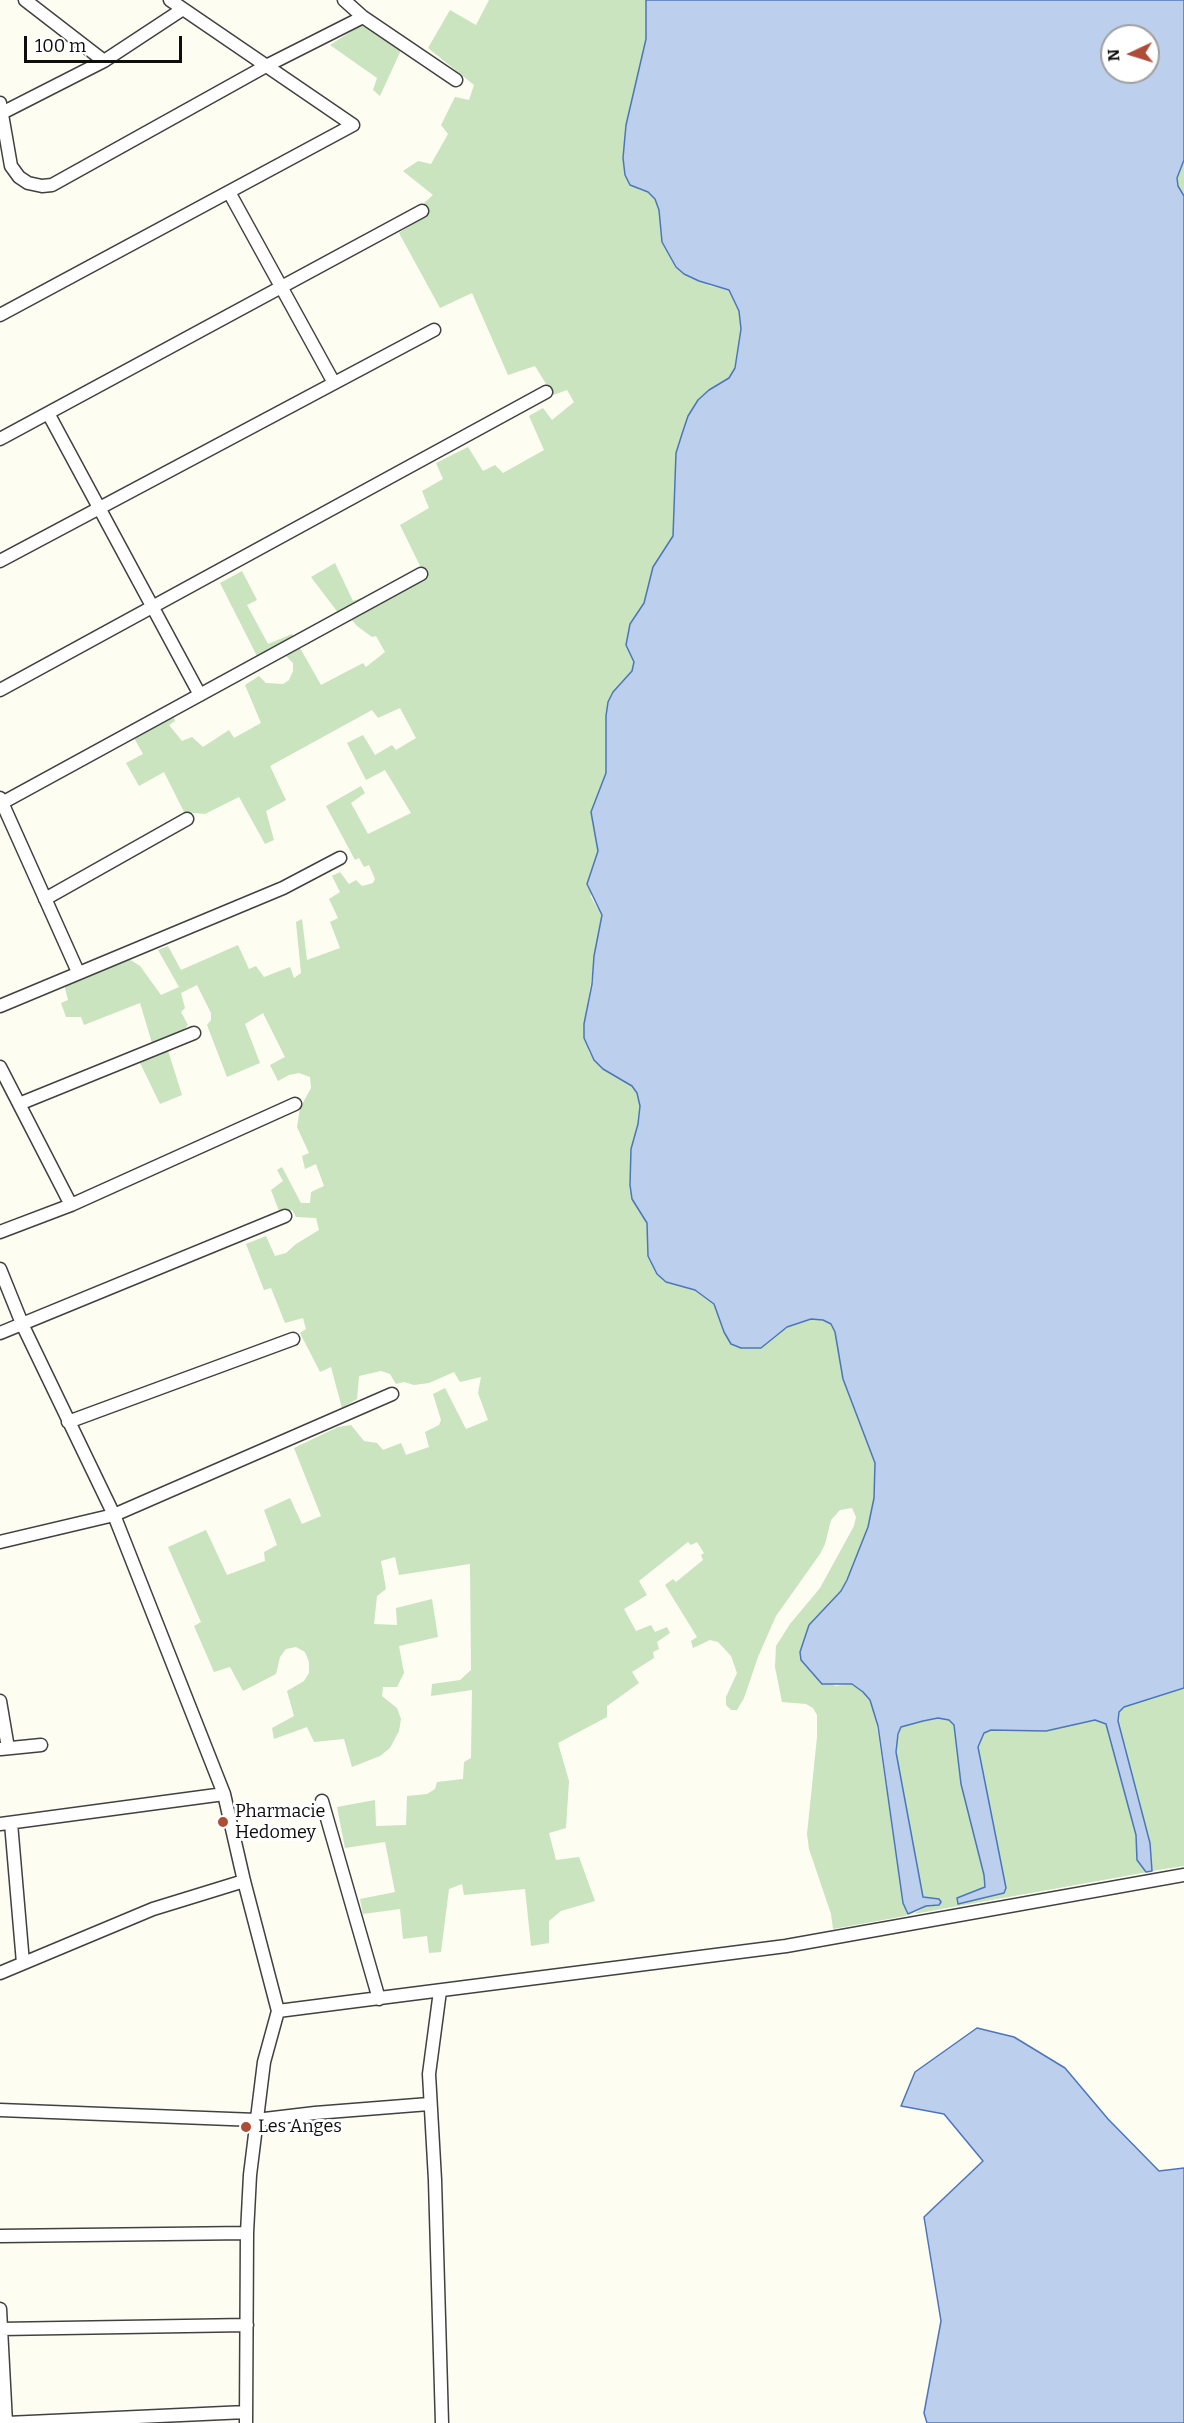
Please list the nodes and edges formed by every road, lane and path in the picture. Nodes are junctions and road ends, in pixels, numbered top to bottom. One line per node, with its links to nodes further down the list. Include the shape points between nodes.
1 (25, 0): 6 (street)
2 (170, 0): 4 (street)
3 (344, 0): 5 (street)
4 (183, 9): 6 (street); 7 (street)
5 (363, 17): 7 (street); 8 (street)
6 (104, 61): 9 (street)
7 (266, 66): 9 (street, via 52,185 28,183 11,166); 10 (street, via 353,125)
8 (456, 80)
9 (1, 107)
10 (229, 192): 12 (street); 13 (street)
11 (422, 211): 12 (street)
12 (280, 287): 15 (street); 17 (street)
13 (0, 315)
14 (434, 330): 15 (street)
15 (334, 383): 19 (street)
16 (546, 392): 22 (street)
17 (48, 413): 18 (street); 19 (street)
18 (0, 440)
19 (100, 508): 20 (street); 22 (street)
20 (0, 561)
21 (421, 574): 24 (street)
22 (153, 607): 23 (street); 24 (street)
23 (0, 690)
24 (200, 695): 25 (street)
25 (1, 800): 28 (street)
26 (187, 819): 28 (street)
27 (340, 858): 29 (street, via 283,888)
28 (45, 899): 29 (street)
29 (78, 972): 30 (street)
30 (0, 1006)
31 (194, 1033): 33 (street)
32 (0, 1067): 33 (street)
33 (19, 1104): 35 (street)
34 (296, 1104): 35 (street)
35 (71, 1205): 37 (street)
36 (285, 1216): 39 (street)
37 (0, 1232)
38 (0, 1269): 39 (street)
39 (23, 1326): 40 (street); 43 (street)
40 (0, 1333)
41 (293, 1339): 43 (street)
42 (393, 1394): 44 (street)
43 (68, 1422): 44 (street)
44 (114, 1515): 45 (street); 49 (street)
45 (0, 1542)
46 (0, 1701): 48 (street)
47 (41, 1745): 48 (street)
48 (4, 1749)
49 (224, 1794): 51 (street); 53 (street)
50 (322, 1801): 57 (street)
51 (5, 1823): 54 (street)
52 (1184, 1875): 56 (street, via 786,1946)
53 (244, 1881): 54 (street, via 153,1909); 58 (street)
54 (23, 1964): 55 (street)
55 (0, 1973)
56 (440, 1991): 57 (street); 59 (street)
57 (379, 1999): 58 (street)
58 (278, 2012): 61 (street, via 264,2062)
59 (429, 2104): 61 (street); 69 (street)
60 (0, 2110): 61 (street)
61 (256, 2120): 62 (street)
62 (247, 2233): 63 (street); 65 (street)
63 (0, 2236)
64 (0, 2309): 66 (street)
65 (247, 2325): 66 (street); 67 (street)
66 (1, 2329): 68 (street)
67 (246, 2418): 68 (street)
68 (7, 2423)
69 (442, 2423)

